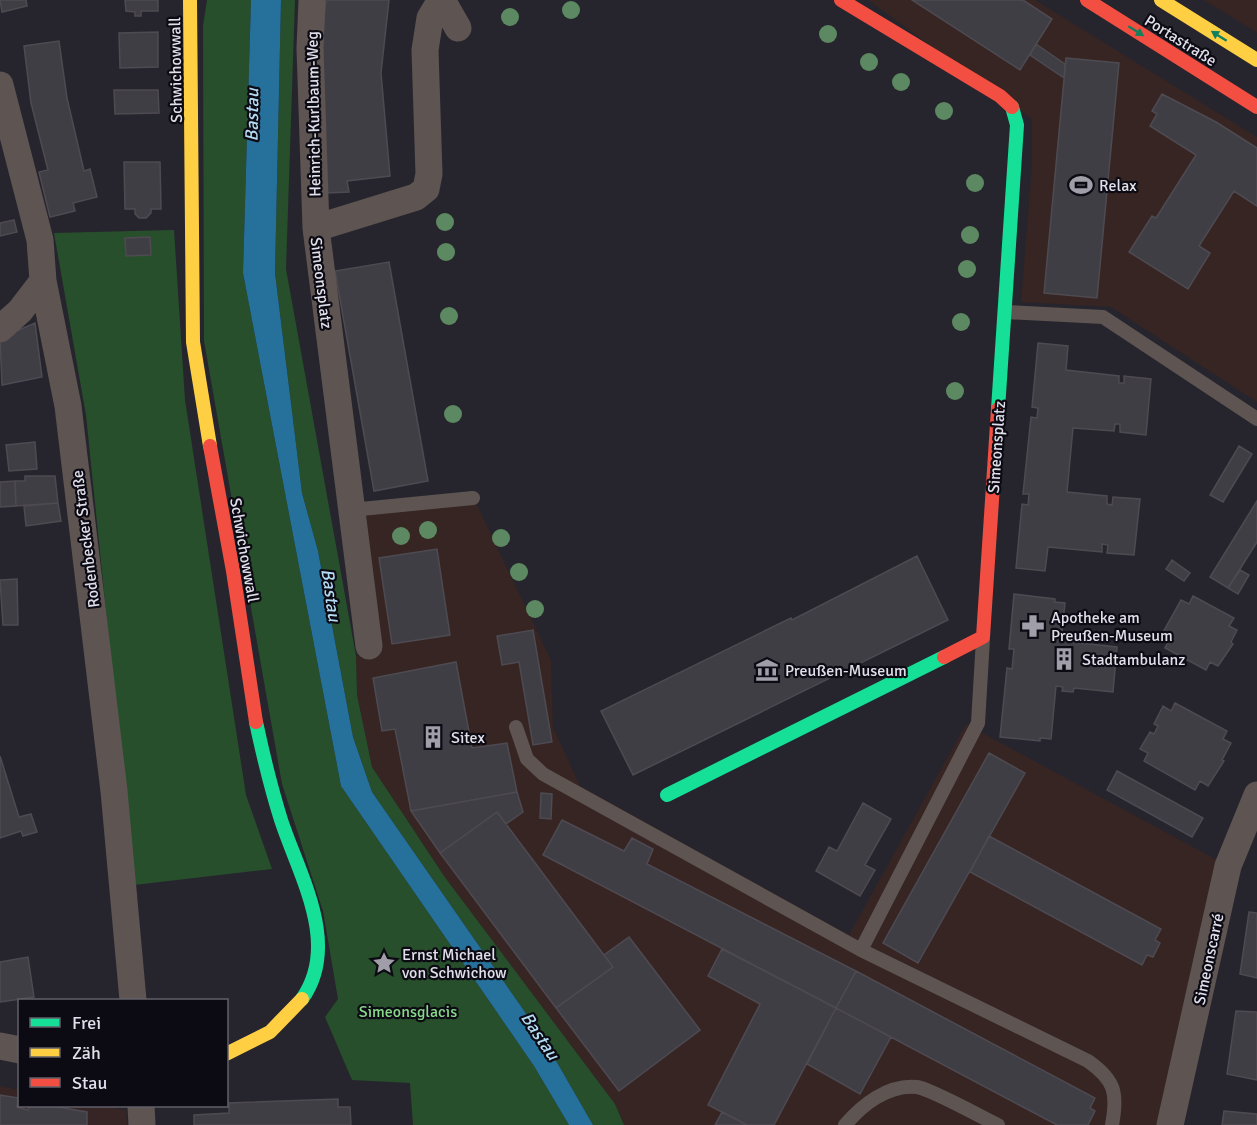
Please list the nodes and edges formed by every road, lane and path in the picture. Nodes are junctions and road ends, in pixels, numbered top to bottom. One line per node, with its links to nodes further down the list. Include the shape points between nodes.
1 (190, 0): 27 (street, Schwichowwall, via 193,342 199,397 229,547 259,735 270,784 305,879 318,931 316,967 291,1014 266,1035)
2 (312, 0): 11 (street, Heinrich-Kurlbaum-Weg)
3 (441, 0): 7 (street); 11 (street, Simeonsplatz, via 430,18 425,50 429,174 426,189 416,197)
4 (841, 0): 13 (street, Simeonsplatz, via 1011,105 1017,125)
5 (1087, 0): 10 (street, Portastraße, one-way to 10)
6 (1161, 0): 8 (street, Portastraße, one-way to 6)
7 (458, 28)
8 (1257, 60)
9 (0, 85): 12 (street, Rodenbecker Straße, via 40,240)
10 (1257, 107)
11 (316, 228): 17 (street, Simeonsplatz)
12 (43, 281): 14 (street); 24 (street, Rodenbecker Straße, via 78,471)
13 (1006, 312): 15 (lane, via 1103,317); 18 (street, Simeonsplatz)
14 (0, 329)
15 (1257, 419)
16 (473, 498): 17 (lane)
17 (351, 510): 19 (street, Simeonsplatz)
18 (983, 637): 21 (street); 23 (lane, via 978,723)
19 (369, 646)
20 (516, 727): 23 (lane, via 527,759 543,774)
21 (667, 795)
22 (1257, 795): 33 (street, Simeonscarré, via 1228,866)
23 (861, 950): 32 (lane, via 1104,1072 1114,1090)
24 (133, 999)
25 (0, 1046): 26 (street)
26 (18, 1050)
27 (228, 1053)
28 (141, 1107): 29 (street)
29 (142, 1125)
30 (845, 1125): 31 (lane, via 857,1110 881,1094 918,1087)
31 (998, 1125)
32 (1112, 1125)
33 (1170, 1125)

